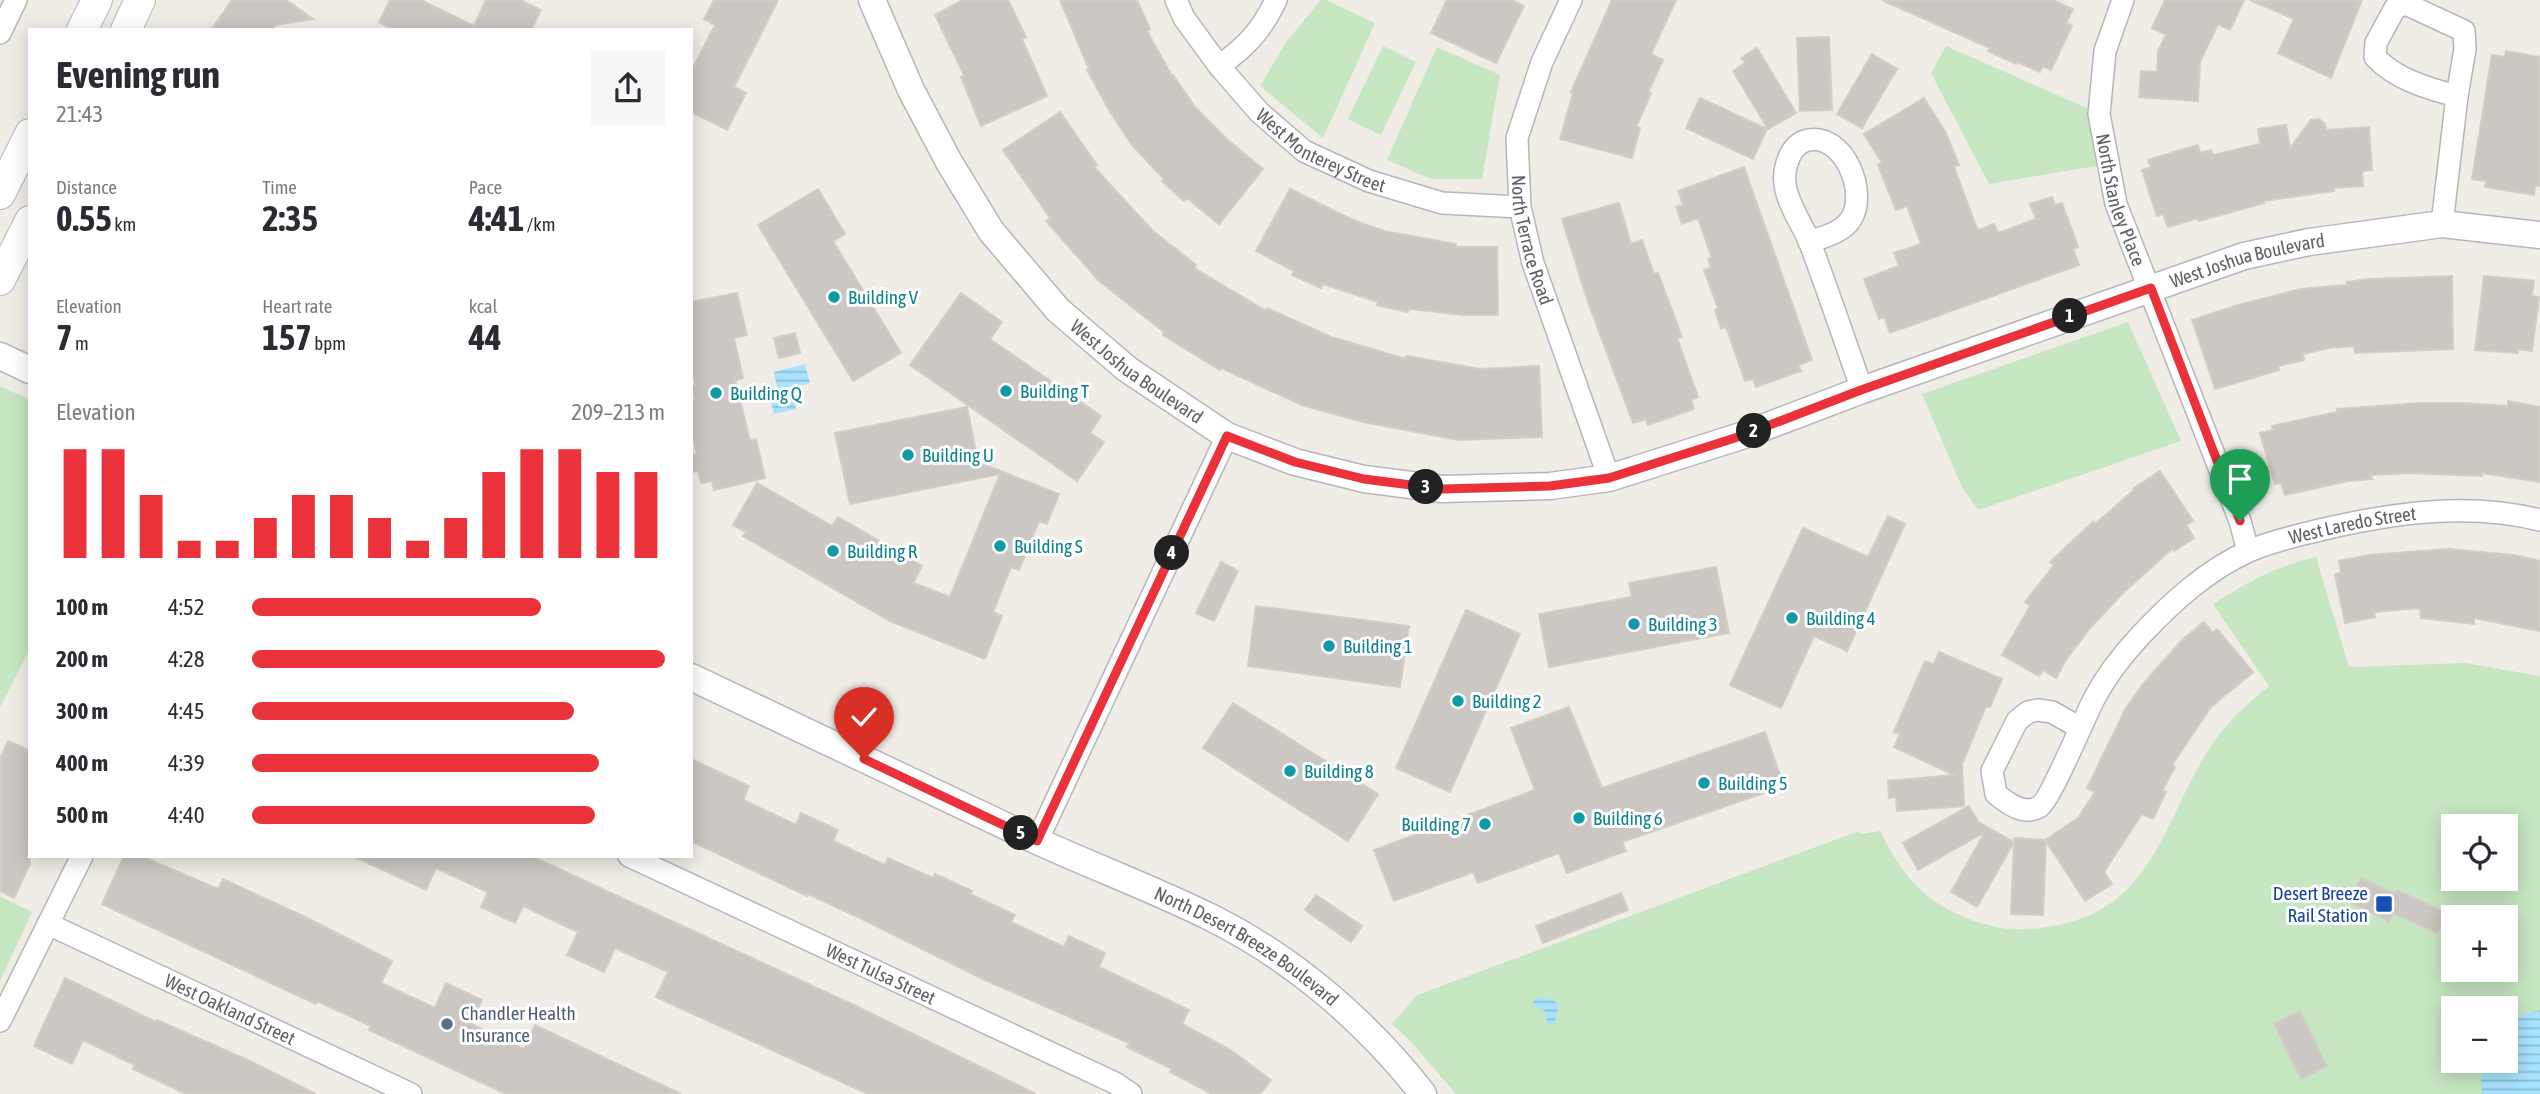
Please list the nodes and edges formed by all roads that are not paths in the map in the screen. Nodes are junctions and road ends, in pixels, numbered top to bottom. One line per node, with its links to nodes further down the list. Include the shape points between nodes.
1 (16, 0): 11 (street)
2 (97, 0): 9 (main road)
3 (140, 0): 10 (main road)
4 (872, 0): 26 (street, West Joshua Boulevard, via 911,90 991,231 1058,310 1127,369)
5 (1176, 0): 12 (street, West Monterey Street)
6 (1276, 0): 12 (street, via 1245,47)
7 (1571, 0): 16 (street, North Terrace Road, via 1542,62 1517,138)
8 (2123, 0): 22 (street, North Stanley Place, via 2105,51 2099,114 2116,204)
9 (83, 28)
10 (126, 28)
11 (0, 33)
12 (1219, 66): 16 (street, West Monterey Street, via 1259,112 1304,150 1337,166 1442,203)
13 (2457, 96): 13 (street, via 2464,31 2406,4 2395,8 2376,43 2375,57 2385,68 2431,90); 17 (street)
14 (28, 138): 15 (main road)
15 (0, 194)
16 (1520, 207): 27 (street, North Terrace Road, via 1533,263)
17 (2442, 224): 19 (street, West Joshua Boulevard); 22 (street, West Joshua Boulevard, via 2244,256)
18 (28, 225): 21 (main road)
19 (2540, 235)
20 (1809, 242): 20 (street, via 1785,186 1784,168 1793,149 1806,140 1823,141 1838,150 1850,167 1857,190 1850,220 1838,231); 25 (street)
21 (0, 281)
22 (2151, 288): 25 (street, West Joshua Boulevard); 29 (street, North Stanley Place)
23 (0, 356): 24 (street)
24 (28, 369)
25 (1861, 390): 27 (street, West Joshua Boulevard, via 1741,436)
26 (1227, 436): 27 (street, West Joshua Boulevard, via 1295,462 1352,477 1442,489 1550,486); 32 (street)
27 (1609, 478)
28 (2540, 520): 29 (street, West Laredo Street, via 2471,511 2418,512 2364,520)
29 (2248, 551): 31 (street, West Laredo Street, via 2214,571 2156,618 2109,674)
30 (693, 678): 32 (street, North Desert Breeze Boulevard)
31 (2080, 727): 31 (street, West Laredo Street, via 2052,712 2028,712 2017,721 1992,771 1996,794 2014,807 2039,807 2047,800)
32 (1037, 841): 39 (street, North Desert Breeze Boulevard, via 1215,920 1282,960 1353,1017)
33 (81, 858): 35 (street)
34 (633, 858): 38 (street, West Tulsa Street)
35 (48, 924): 36 (street); 37 (street, West Oakland Street)
36 (0, 1021)
37 (411, 1094)
38 (1131, 1094)
39 (1423, 1094)

